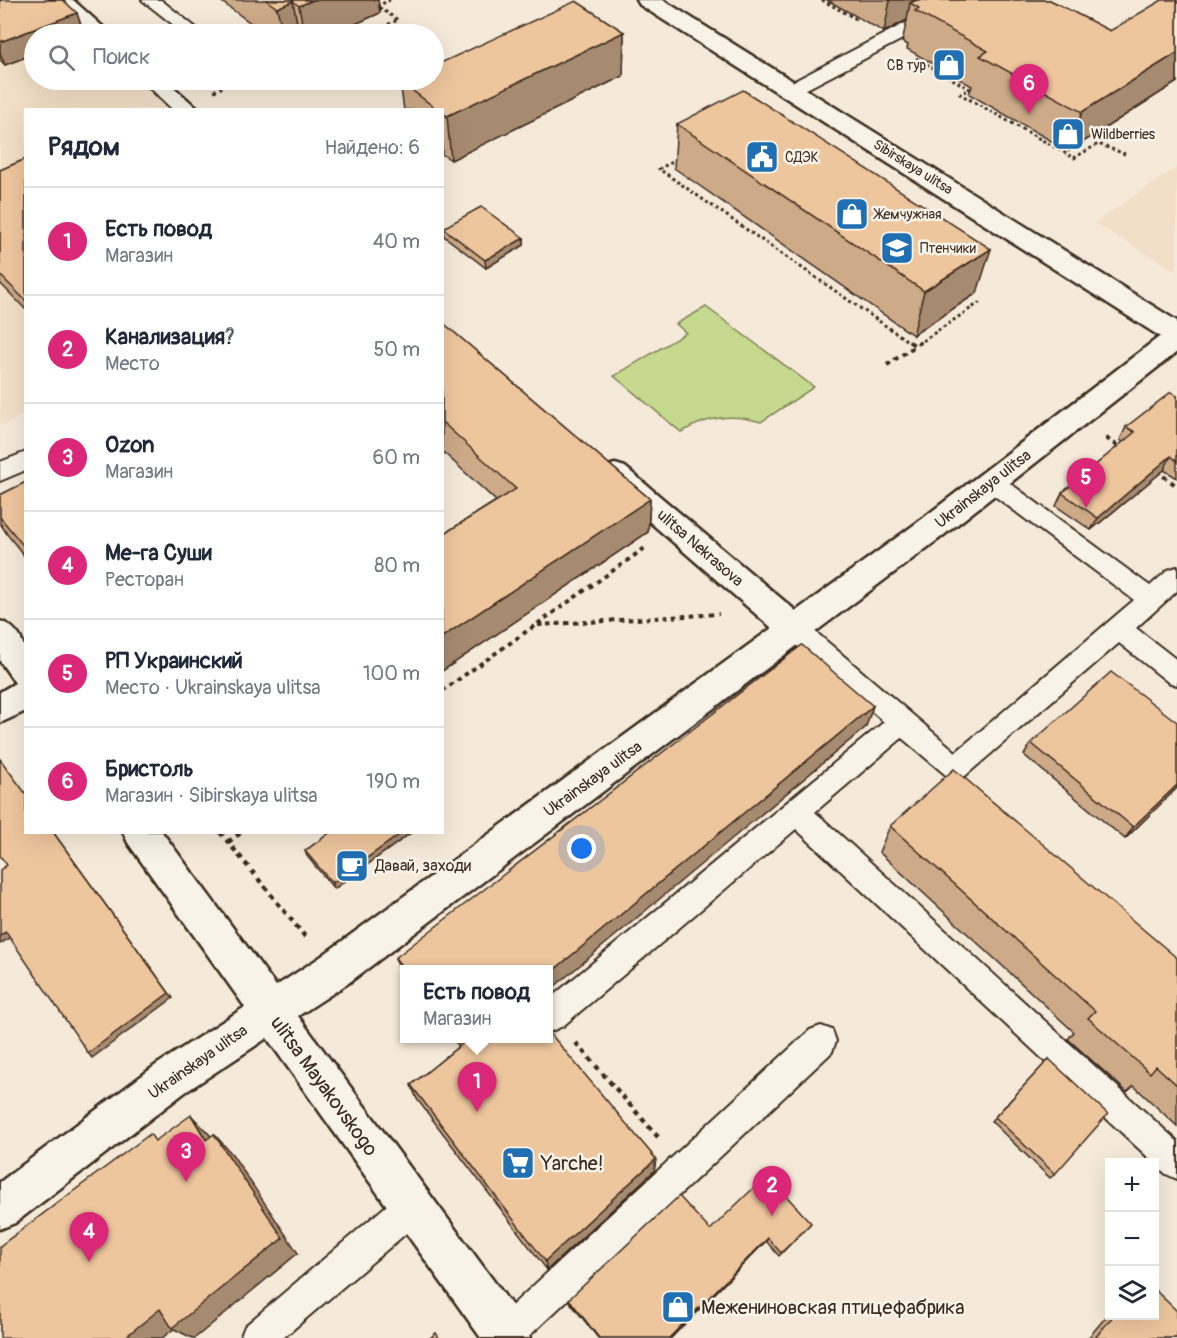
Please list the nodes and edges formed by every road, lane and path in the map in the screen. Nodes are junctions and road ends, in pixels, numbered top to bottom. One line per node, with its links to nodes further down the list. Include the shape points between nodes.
1 (60, 0): 6 (street)
2 (150, 0): 7 (lane)
3 (390, 0): 8 (path, via 377,6 398,20)
4 (648, 0): 11 (street, Sibirskaya ulitsa)
5 (957, 0): 11 (lane)
6 (88, 24)
7 (182, 24)
8 (389, 24)
9 (908, 54): 13 (path, via 970,89 960,94 1074,158 1098,144)
10 (165, 90): 12 (street)
11 (790, 90): 16 (street, Sibirskaya ulitsa)
12 (186, 108)
13 (1125, 154)
14 (680, 158): 17 (path, via 659,169)
15 (982, 301): 17 (path)
16 (1177, 336): 25 (street, Ukrainskaya ulitsa)
17 (915, 346): 18 (path)
18 (887, 365)
19 (1104, 436): 20 (path)
20 (1125, 450)
21 (595, 458): 27 (street, ulitsa Nekrasova)
22 (24, 461): 24 (lane)
23 (1151, 468): 26 (path)
24 (0, 472)
25 (992, 482): 29 (lane); 30 (street, Ukrainskaya ulitsa)
26 (1177, 486)
27 (675, 527): 30 (street, ulitsa Nekrasova); 31 (path)
28 (1177, 577): 29 (lane)
29 (1151, 600): 32 (lane)
30 (785, 620): 31 (path); 39 (lane, ulitsa Nekrasova); 45 (street, Ukrainskaya ulitsa)
31 (536, 625): 36 (path)
32 (1118, 629): 35 (lane); 39 (lane, ulitsa Nekrasova, via 956,768)
33 (0, 634): 34 (street)
34 (24, 669)
35 (1177, 674)
36 (444, 690)
37 (24, 694): 38 (street)
38 (0, 709)
39 (902, 722): 40 (lane)
40 (796, 812): 47 (lane); 50 (lane)
41 (142, 834): 46 (street, ulitsa Mayakovskogo)
42 (222, 834): 44 (path)
43 (239, 834): 44 (path)
44 (228, 842): 45 (path)
45 (333, 971): 46 (street, Ukrainskaya ulitsa)
46 (272, 1012): 52 (street, ulitsa Mayakovskogo); 53 (street, Ukrainskaya ulitsa, via 170,1079)
47 (553, 1015)
48 (553, 1017): 51 (path)
49 (821, 1041): 51 (lane)
50 (1177, 1163)
51 (684, 1168): 54 (lane)
52 (411, 1207): 54 (street, ulitsa Mayakovskogo); 55 (lane)
53 (0, 1208)
54 (506, 1336)
55 (257, 1338)

